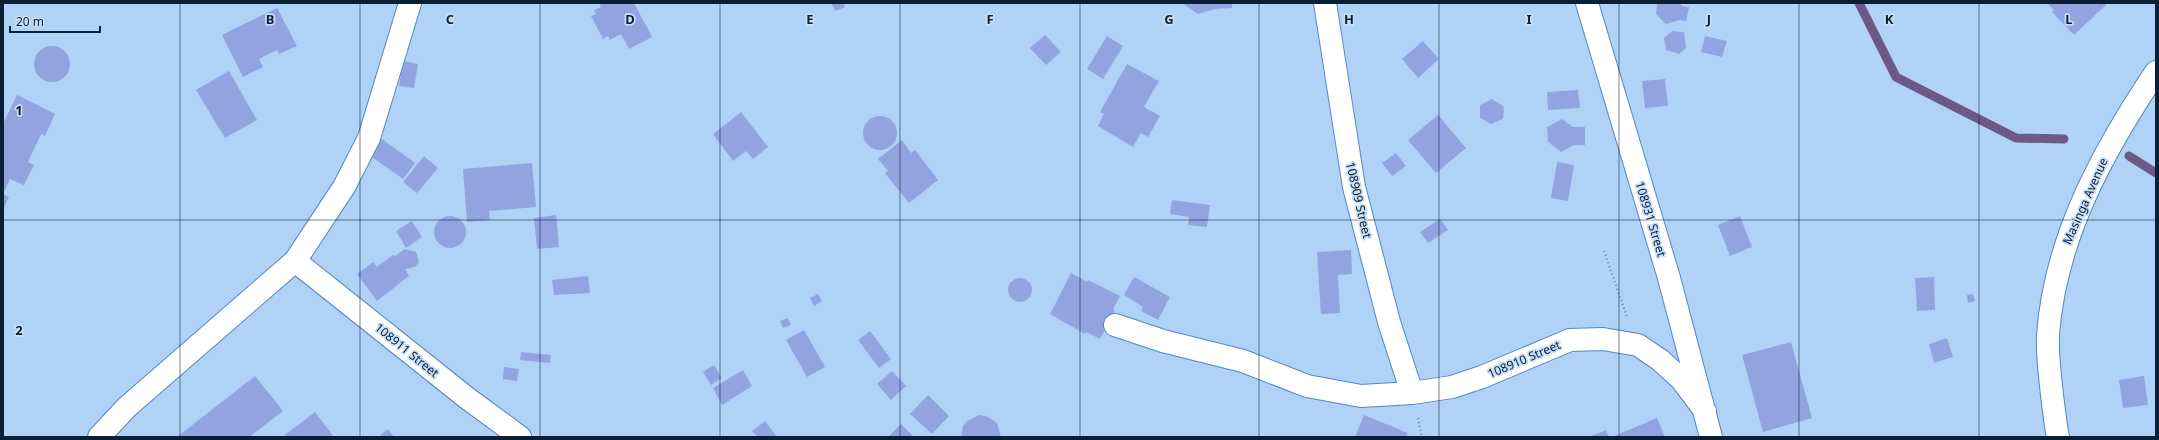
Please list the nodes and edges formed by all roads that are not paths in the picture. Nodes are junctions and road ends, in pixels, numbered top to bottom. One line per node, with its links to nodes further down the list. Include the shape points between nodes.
1 (410, 3): 5 (street, via 369,138 344,187)
2 (1325, 3): 7 (street, 108909 Street, via 1354,187 1389,322)
3 (1586, 3): 8 (street, 108931 Street, via 1669,278)
4 (2156, 72): 12 (street, Masinga Avenue, via 2103,160 2074,219 2062,256 2048,336)
5 (295, 261): 9 (street, via 127,407); 10 (street, 108911 Street)
6 (1115, 325): 7 (street, 108910 Street, via 1163,341 1243,361 1307,386 1362,396)
7 (1412, 393): 8 (street, 108910 Street, via 1458,385 1570,340 1603,339 1638,345 1660,360 1681,379)
8 (1705, 411): 11 (street, 108931 Street)
9 (99, 437)
10 (520, 437)
11 (1711, 437)
12 (2058, 437)

